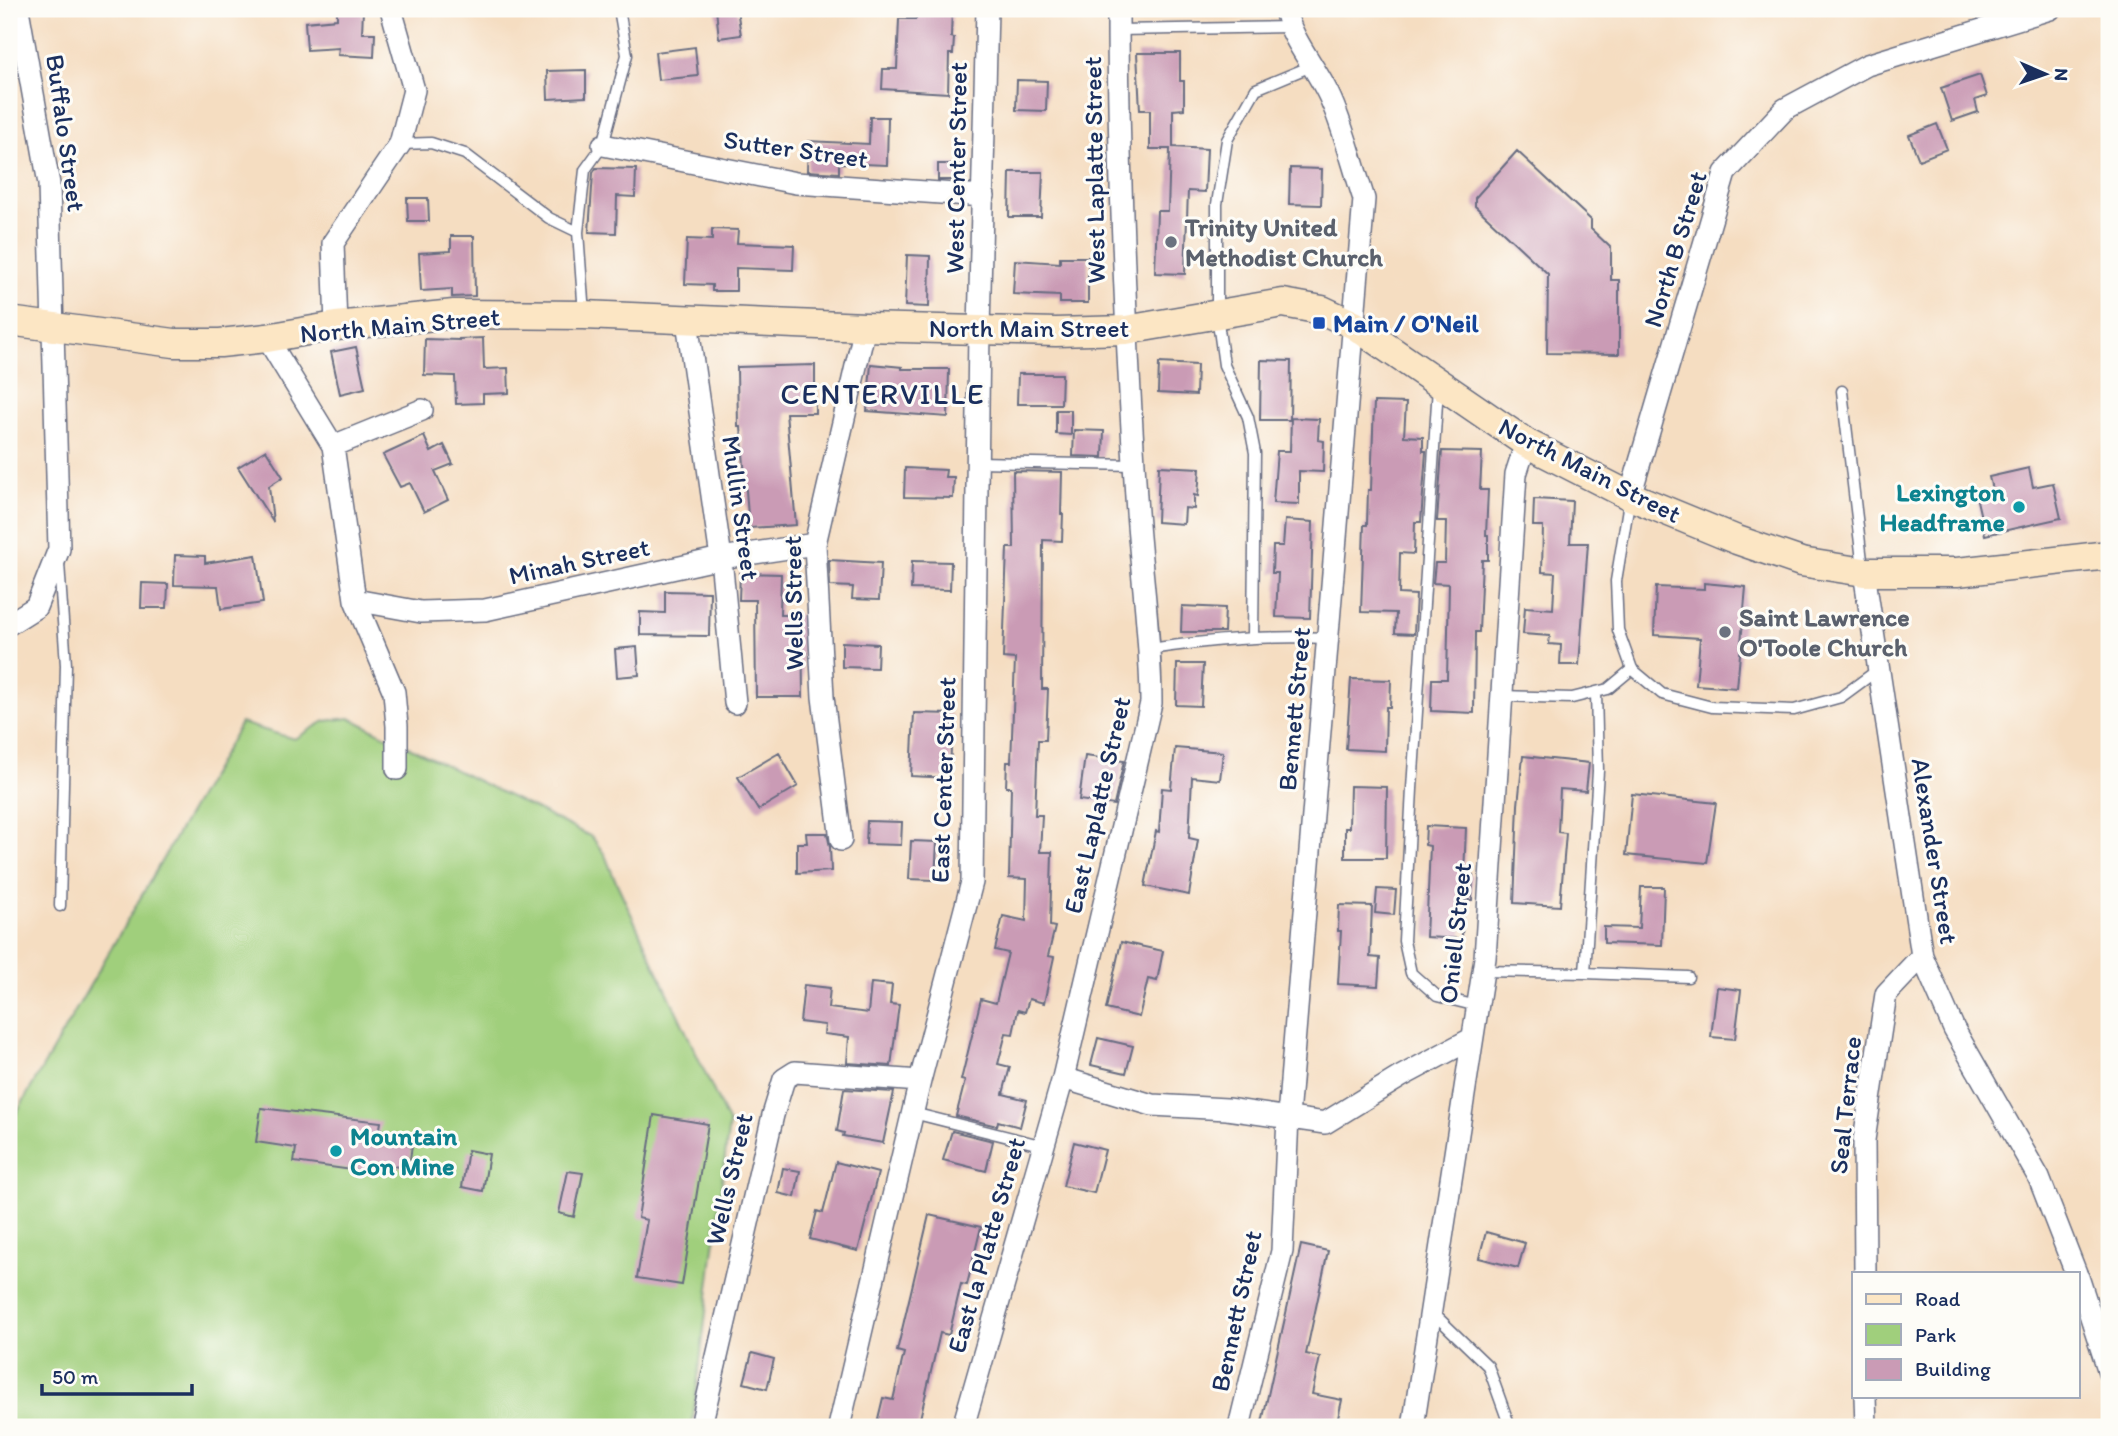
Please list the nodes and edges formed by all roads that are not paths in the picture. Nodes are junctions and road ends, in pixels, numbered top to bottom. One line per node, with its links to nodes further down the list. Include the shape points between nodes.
1 (18, 9): 20 (street, Buffalo Street, via 50,184)
2 (391, 9): 9 (street, via 414,90)
3 (620, 9): 10 (lane, via 627,55)
4 (987, 9): 11 (street, West Center Street)
5 (2050, 9): 31 (street, North B Street, via 1867,65 1785,109 1725,173)
6 (1287, 18): 7 (lane); 8 (street, Bennett Street)
7 (1118, 19): 22 (street, West Laplatte Street)
8 (1314, 65): 13 (lane, via 1256,89 1227,140 1217,204); 17 (street, Bennett Street, via 1332,102 1364,199)
9 (400, 144): 12 (lane, via 430,143 465,154 549,218); 18 (street, via 333,243)
10 (603, 145): 11 (street, Sutter Street, via 796,183); 12 (lane, via 585,170)
11 (984, 196): 21 (street, West Center Street)
12 (578, 232): 14 (lane)
13 (1217, 314): 17 (main road, North Main Street, via 1283,303 1322,310); 22 (main road, North Main Street); 39 (lane, via 1224,365 1248,416 1255,453)
14 (584, 315): 16 (main road, North Main Street); 18 (main road, North Main Street, via 454,314)
15 (9, 321): 20 (main road, North Main Street)
16 (687, 321): 19 (main road, North Main Street); 34 (street, Mullin Street)
17 (1354, 325): 24 (main road, North Main Street); 40 (street, Bennett Street)
18 (336, 326): 23 (main road, North Main Street)
19 (865, 327): 21 (main road, North Main Street); 32 (street, Wells Street)
20 (53, 328): 23 (main road, North Main Street, via 174,343); 33 (street, Buffalo Street)
21 (979, 330): 22 (main road, North Main Street); 29 (street, East Center Street)
22 (1126, 330): 30 (street, East Laplatte Street)
23 (267, 338): 28 (street)
24 (1438, 385): 27 (main road, North Main Street); 54 (lane, via 1404,941 1412,973 1437,996)
25 (1842, 391): 36 (lane)
26 (422, 410): 28 (street)
27 (1526, 443): 31 (main road, North Main Street); 45 (street, Oniell Street, via 1516,474)
28 (334, 446): 37 (street)
29 (978, 463): 30 (lane); 57 (street, East Center Street, via 972,882)
30 (1134, 465): 41 (street, East Laplatte Street)
31 (1630, 496): 36 (main road, North Main Street, via 1801,562); 42 (lane, via 1616,581 1618,630)
32 (815, 544): 34 (street, Minah Street); 48 (street, Wells Street, via 823,697)
33 (58, 549): 38 (street, Buffalo Street, via 36,607); 49 (lane, via 66,665)
34 (721, 558): 37 (street, Minah Street, via 485,610 421,612); 46 (street, Mullin Street)
35 (2104, 561): 36 (main road, North Main Street, via 1957,572)
36 (1864, 572): 43 (street, Alexander Street)
37 (355, 600): 47 (street, via 394,692)
38 (9, 624)
39 (1253, 637): 40 (lane); 41 (lane)
40 (1328, 638): 59 (street, Bennett Street)
41 (1150, 649): 56 (street, East Laplatte Street, via 1151,703)
42 (1632, 669): 43 (lane, via 1662,694 1712,708 1794,710 1841,696); 44 (lane, via 1608,689)
43 (1879, 669): 50 (street, Alexander Street)
44 (1596, 692): 45 (lane, via 1572,698); 52 (lane, via 1598,771)
45 (1502, 696): 51 (street, Oniell Street)
46 (735, 703)
47 (397, 769)
48 (841, 840)
49 (60, 906)
50 (1922, 956): 61 (street, Seal Terrace, via 1886,994 1864,1140); 62 (street, Alexander Street, via 1954,1029 2039,1178)
51 (1483, 971): 52 (lane); 54 (street, Oniell Street)
52 (1585, 973): 53 (lane)
53 (1688, 976)
54 (1477, 1006): 55 (street, Oniell Street)
55 (1471, 1039): 59 (street, via 1325,1123); 64 (street, Oniell Street)
56 (1063, 1078): 59 (street, via 1152,1105); 60 (street, East la Platte Street)
57 (920, 1081): 58 (street, East Center Street); 67 (street, Wells Street, via 795,1072 784,1079 769,1128)
58 (913, 1114): 60 (lane); 68 (street, East Center Street)
59 (1288, 1117): 70 (street, Bennett Street, via 1282,1251)
60 (1044, 1146): 69 (street, East la Platte Street)
61 (1865, 1272)
62 (2076, 1272)
63 (2080, 1284): 65 (street, Alexander Street)
64 (1432, 1312): 71 (street, Oniell Street); 72 (lane, via 1488,1366)
65 (2109, 1372)
66 (1866, 1398): 73 (street)
67 (703, 1427)
68 (839, 1427)
69 (963, 1427)
70 (1239, 1427)
71 (1413, 1427)
72 (1510, 1427)
73 (1866, 1427)

